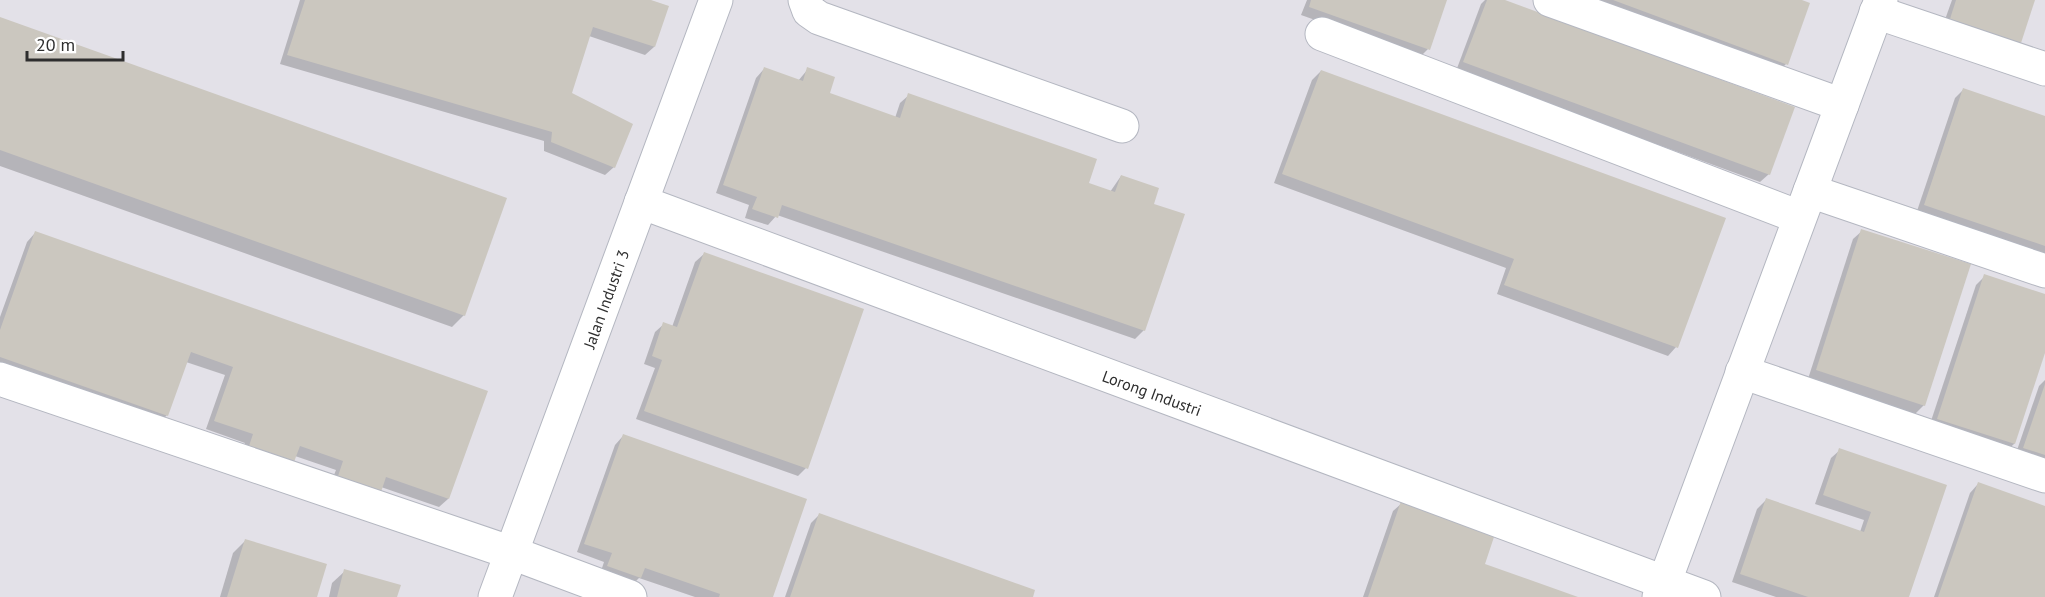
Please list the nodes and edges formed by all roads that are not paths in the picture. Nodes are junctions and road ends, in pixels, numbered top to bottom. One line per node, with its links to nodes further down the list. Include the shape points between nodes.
1 (716, 0): 9 (street, Jalan Industri 3)
2 (804, 0): 8 (street, via 809,11 819,18)
3 (1550, 0): 7 (street)
4 (1878, 6): 6 (street); 7 (street)
5 (1322, 34): 10 (street)
6 (2045, 69)
7 (1842, 105): 10 (street)
8 (1122, 126)
9 (642, 202): 15 (street, Jalan Industri 3); 16 (street, Lorong Industri)
10 (1805, 204): 11 (street); 12 (street)
11 (2045, 271)
12 (1742, 372): 14 (street); 16 (street)
13 (0, 379): 15 (street)
14 (2045, 476)
15 (512, 553): 17 (street, Jalan Industri 3); 18 (street)
16 (1661, 590): 19 (street, Lorong Industri)
17 (495, 597)
18 (630, 597)
19 (1704, 597)

